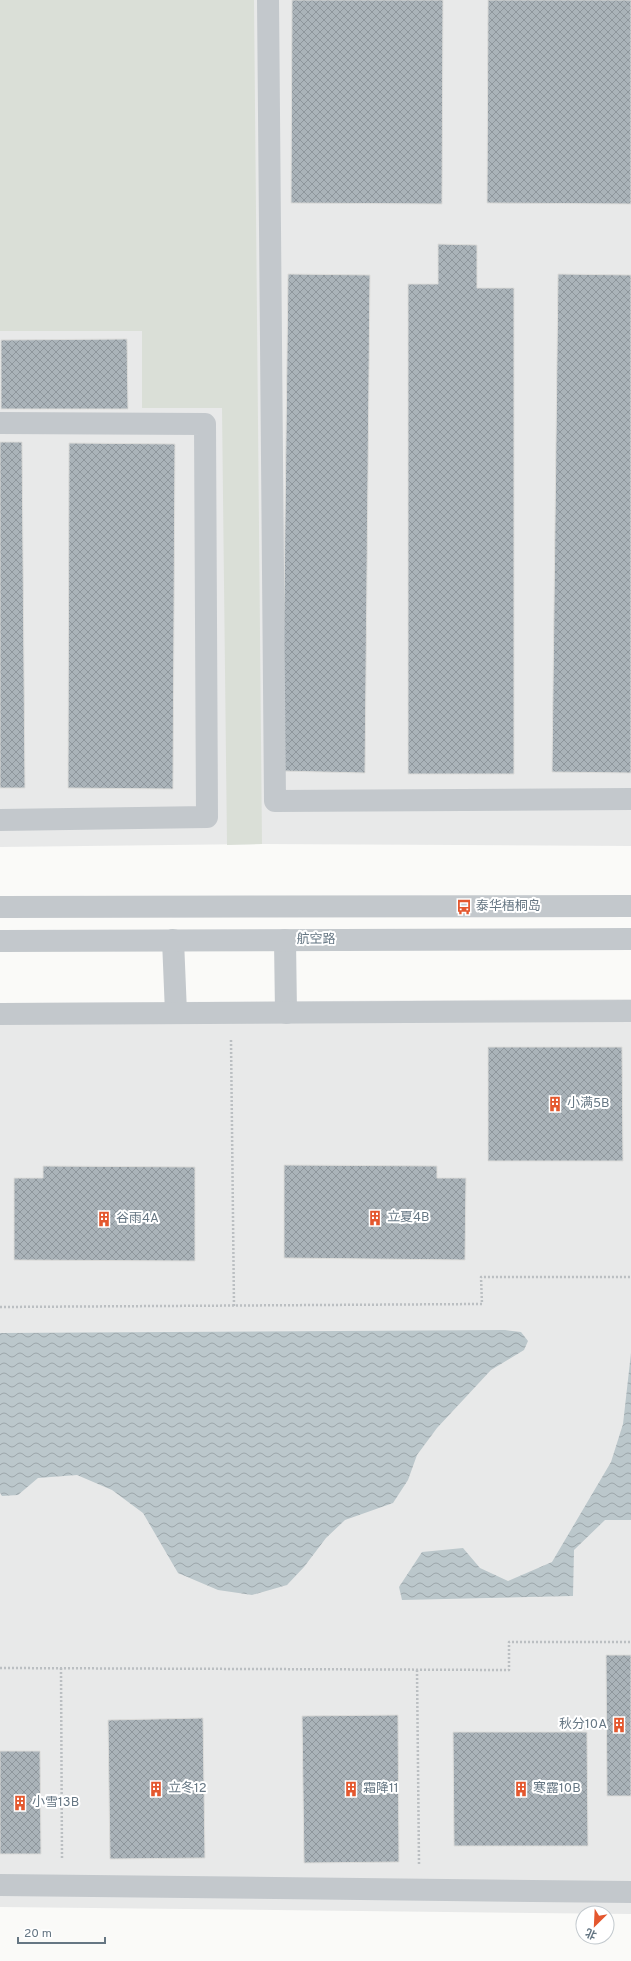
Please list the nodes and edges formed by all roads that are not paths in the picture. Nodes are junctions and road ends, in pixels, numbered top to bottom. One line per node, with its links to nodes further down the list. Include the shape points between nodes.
1 (268, 0): 3 (street, via 275,801)
2 (0, 423): 4 (street, via 205,424 207,802 207,818)
3 (631, 799)
4 (0, 820)
5 (631, 906): 6 (street)
6 (0, 907)
7 (631, 939): 9 (street, 航空路)
8 (173, 940): 9 (street, 航空路); 10 (street, 航空路); 12 (street)
9 (285, 940): 13 (street)
10 (0, 941)
11 (631, 1012): 13 (street)
12 (176, 1013): 13 (street); 14 (street)
13 (286, 1013)
14 (0, 1014)
15 (0, 1885): 16 (street)
16 (631, 1892)

